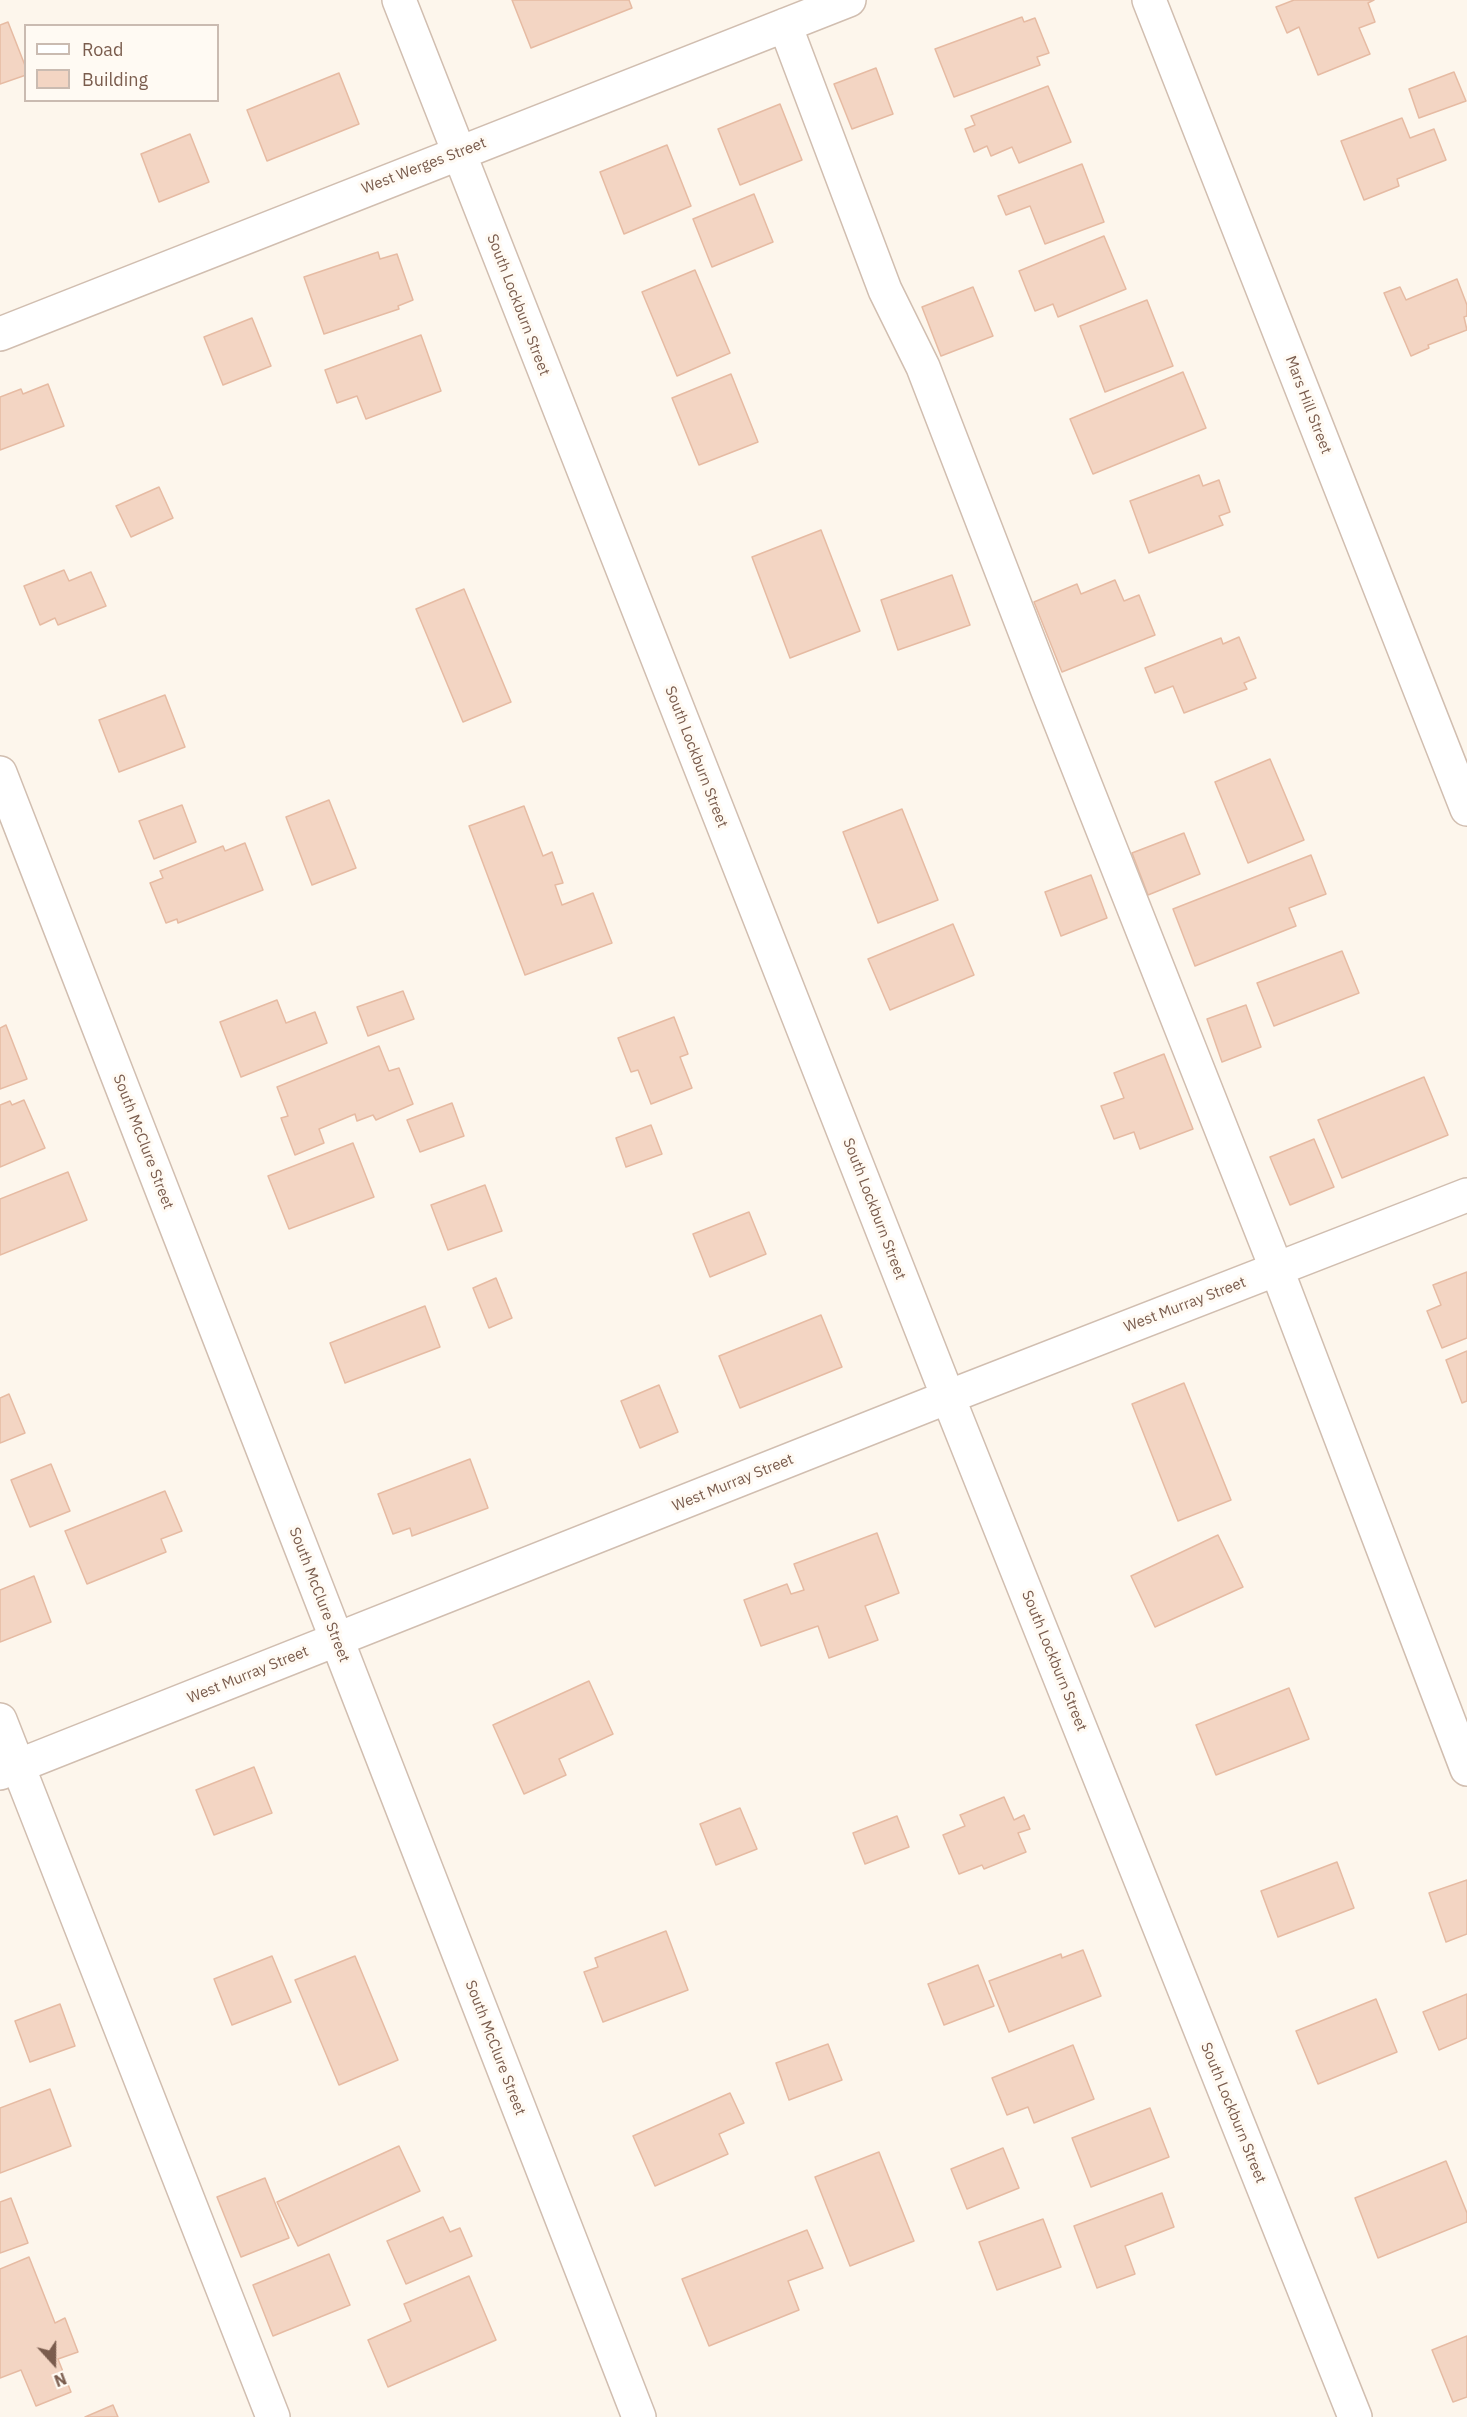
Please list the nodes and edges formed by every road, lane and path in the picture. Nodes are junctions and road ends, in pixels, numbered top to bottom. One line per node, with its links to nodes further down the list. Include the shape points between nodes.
1 (399, 0): 5 (street, South Lockburn Street)
2 (849, 0): 4 (street, West Werges Street)
3 (1149, 0): 8 (street, Mars Hill Street)
4 (785, 25): 5 (street, West Werges Street); 10 (street, via 885,290 923,367)
5 (458, 153): 6 (street, West Werges Street); 11 (street, South Lockburn Street)
6 (0, 334)
7 (0, 773): 12 (street, South McClure Street)
8 (1467, 809)
9 (1467, 1195): 10 (street, West Murray Street)
10 (1277, 1270): 11 (street, West Murray Street); 15 (street)
11 (948, 1397): 12 (street, West Murray Street); 18 (street, South Lockburn Street)
12 (337, 1640): 14 (street, West Murray Street); 17 (street, South McClure Street)
13 (0, 1720): 14 (street)
14 (9, 1769): 16 (street)
15 (1467, 1769)
16 (273, 2417)
17 (639, 2417)
18 (1355, 2417)

